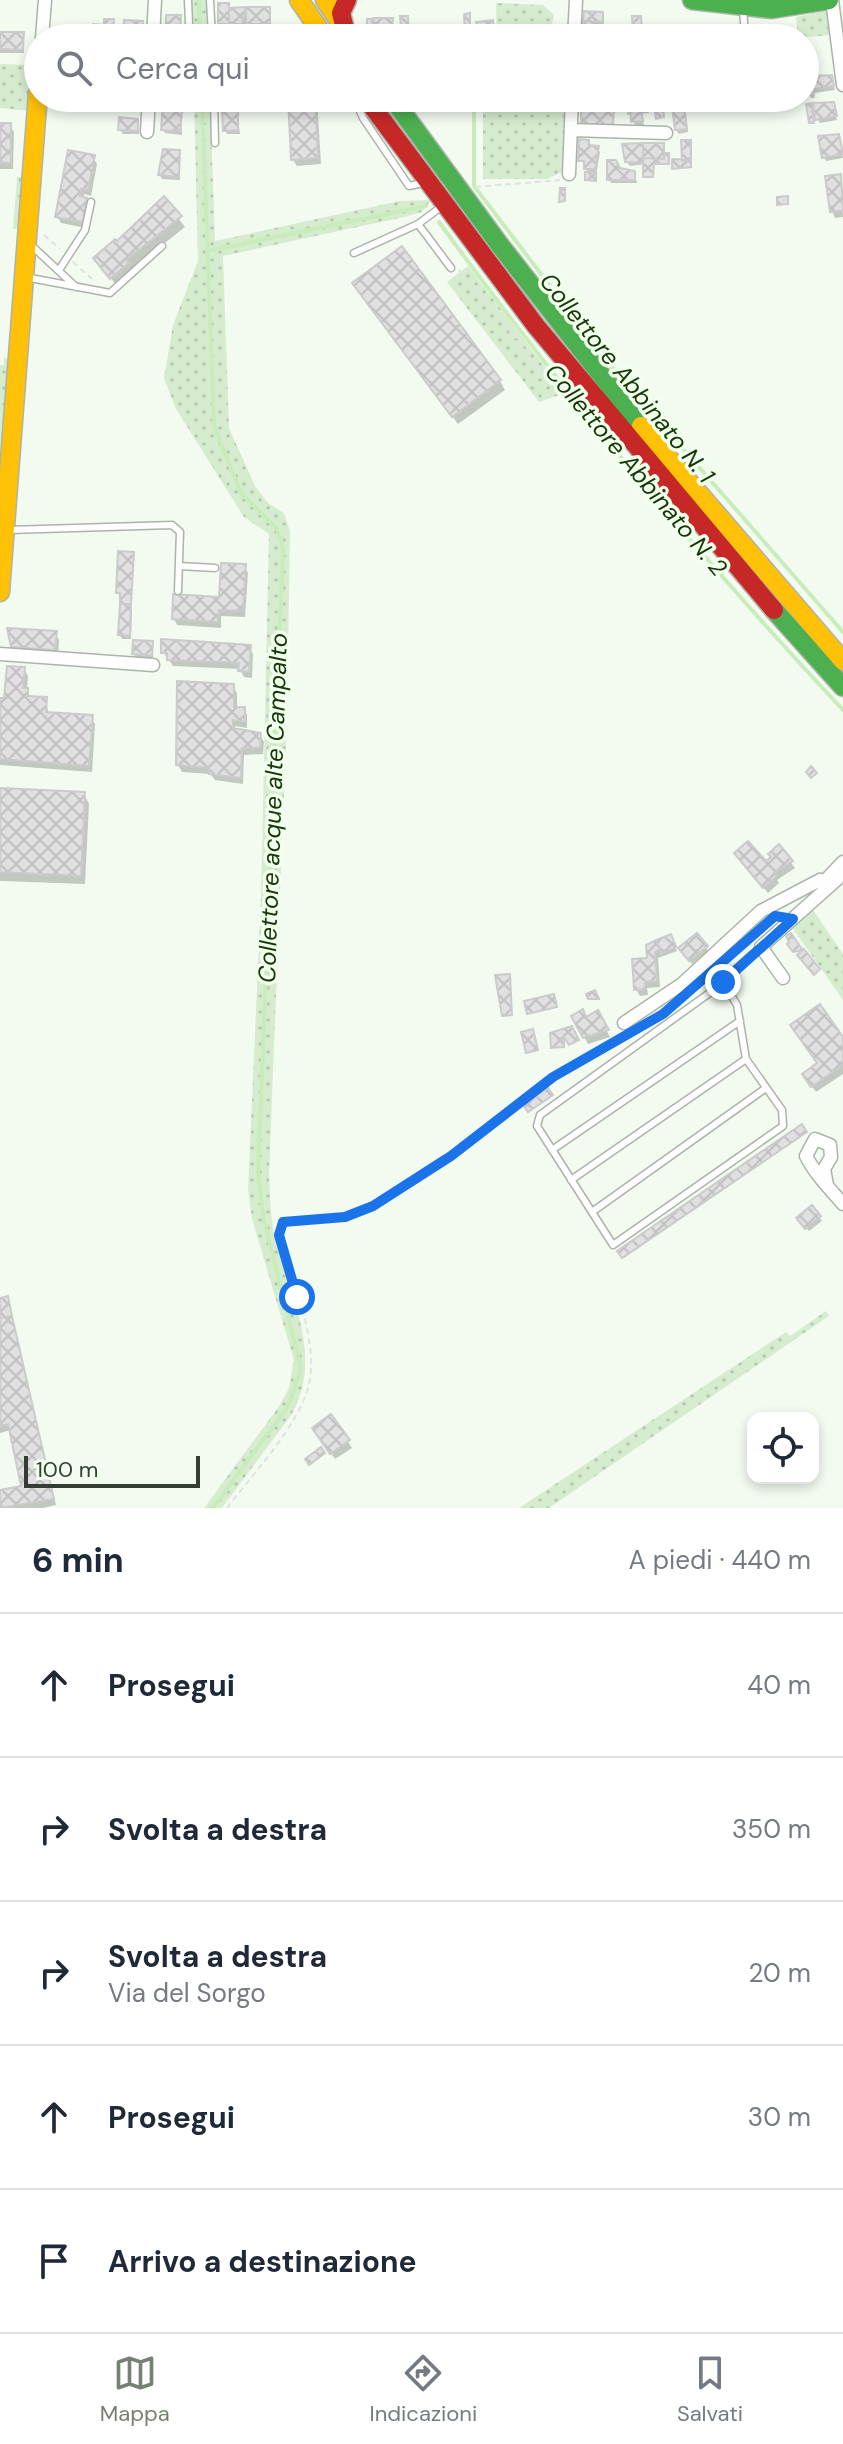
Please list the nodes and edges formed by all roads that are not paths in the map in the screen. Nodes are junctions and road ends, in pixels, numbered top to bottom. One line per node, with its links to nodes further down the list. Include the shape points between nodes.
1 (45, 0): 13 (street)
2 (155, 0): 14 (street)
3 (188, 0): 12 (lane)
4 (210, 0): 15 (lane)
5 (299, 0): 16 (main road)
6 (325, 0): 17 (main road)
7 (347, 0): 18 (main road, via 341,13)
8 (576, 0): 19 (street)
9 (692, 0): 11 (main road)
10 (830, 0): 11 (main road, via 786,8); 21 (street)
11 (743, 7): 20 (lane)
12 (189, 23)
13 (43, 24)
14 (154, 24)
15 (211, 24)
16 (315, 24)
17 (342, 24)
18 (345, 24)
19 (575, 24)
20 (744, 24)
21 (843, 85)
22 (37, 112): 38 (main road)
23 (148, 112): 30 (street)
24 (214, 112): 32 (lane)
25 (360, 112): 34 (lane, via 409,186)
26 (376, 112): 34 (main road)
27 (402, 112): 51 (main road, via 610,392)
28 (572, 112): 29 (street)
29 (571, 130): 31 (street); 33 (street)
30 (147, 132)
31 (666, 133)
32 (215, 143)
33 (569, 174)
34 (427, 183): 36 (main road)
35 (91, 202): 42 (lane, via 85,230)
36 (444, 205): 37 (lane); 53 (main road, via 647,464)
37 (418, 224): 40 (lane); 41 (lane)
38 (27, 242): 42 (lane); 43 (main road)
39 (162, 246): 44 (lane, via 110,293)
40 (354, 253)
41 (451, 268)
42 (59, 270): 44 (lane)
43 (25, 277): 44 (lane); 45 (main road)
44 (76, 287)
45 (5, 530): 46 (lane, via 167,524 180,532); 49 (main road)
46 (179, 566): 47 (lane); 48 (lane)
47 (215, 568)
48 (178, 591)
49 (0, 592)
50 (0, 654): 52 (street)
51 (843, 661)
52 (153, 665)
53 (843, 687)
54 (843, 862): 56 (street)
55 (843, 874): 56 (street)
56 (825, 885): 57 (street); 61 (street, via 820,880 761,911)
57 (761, 947): 58 (street); 59 (lane)
58 (783, 978)
59 (723, 982): 60 (lane); 64 (lane, via 540,1115 537,1126)
60 (740, 1021): 62 (lane); 64 (lane)
61 (626, 1029)
62 (746, 1059): 63 (lane); 65 (lane)
63 (766, 1088): 68 (lane); 68 (lane, via 782,1110 783,1126 613,1245)
64 (552, 1150): 65 (lane)
65 (571, 1180): 68 (lane)
66 (827, 1185): 67 (street)
67 (843, 1204)
68 (592, 1212)

